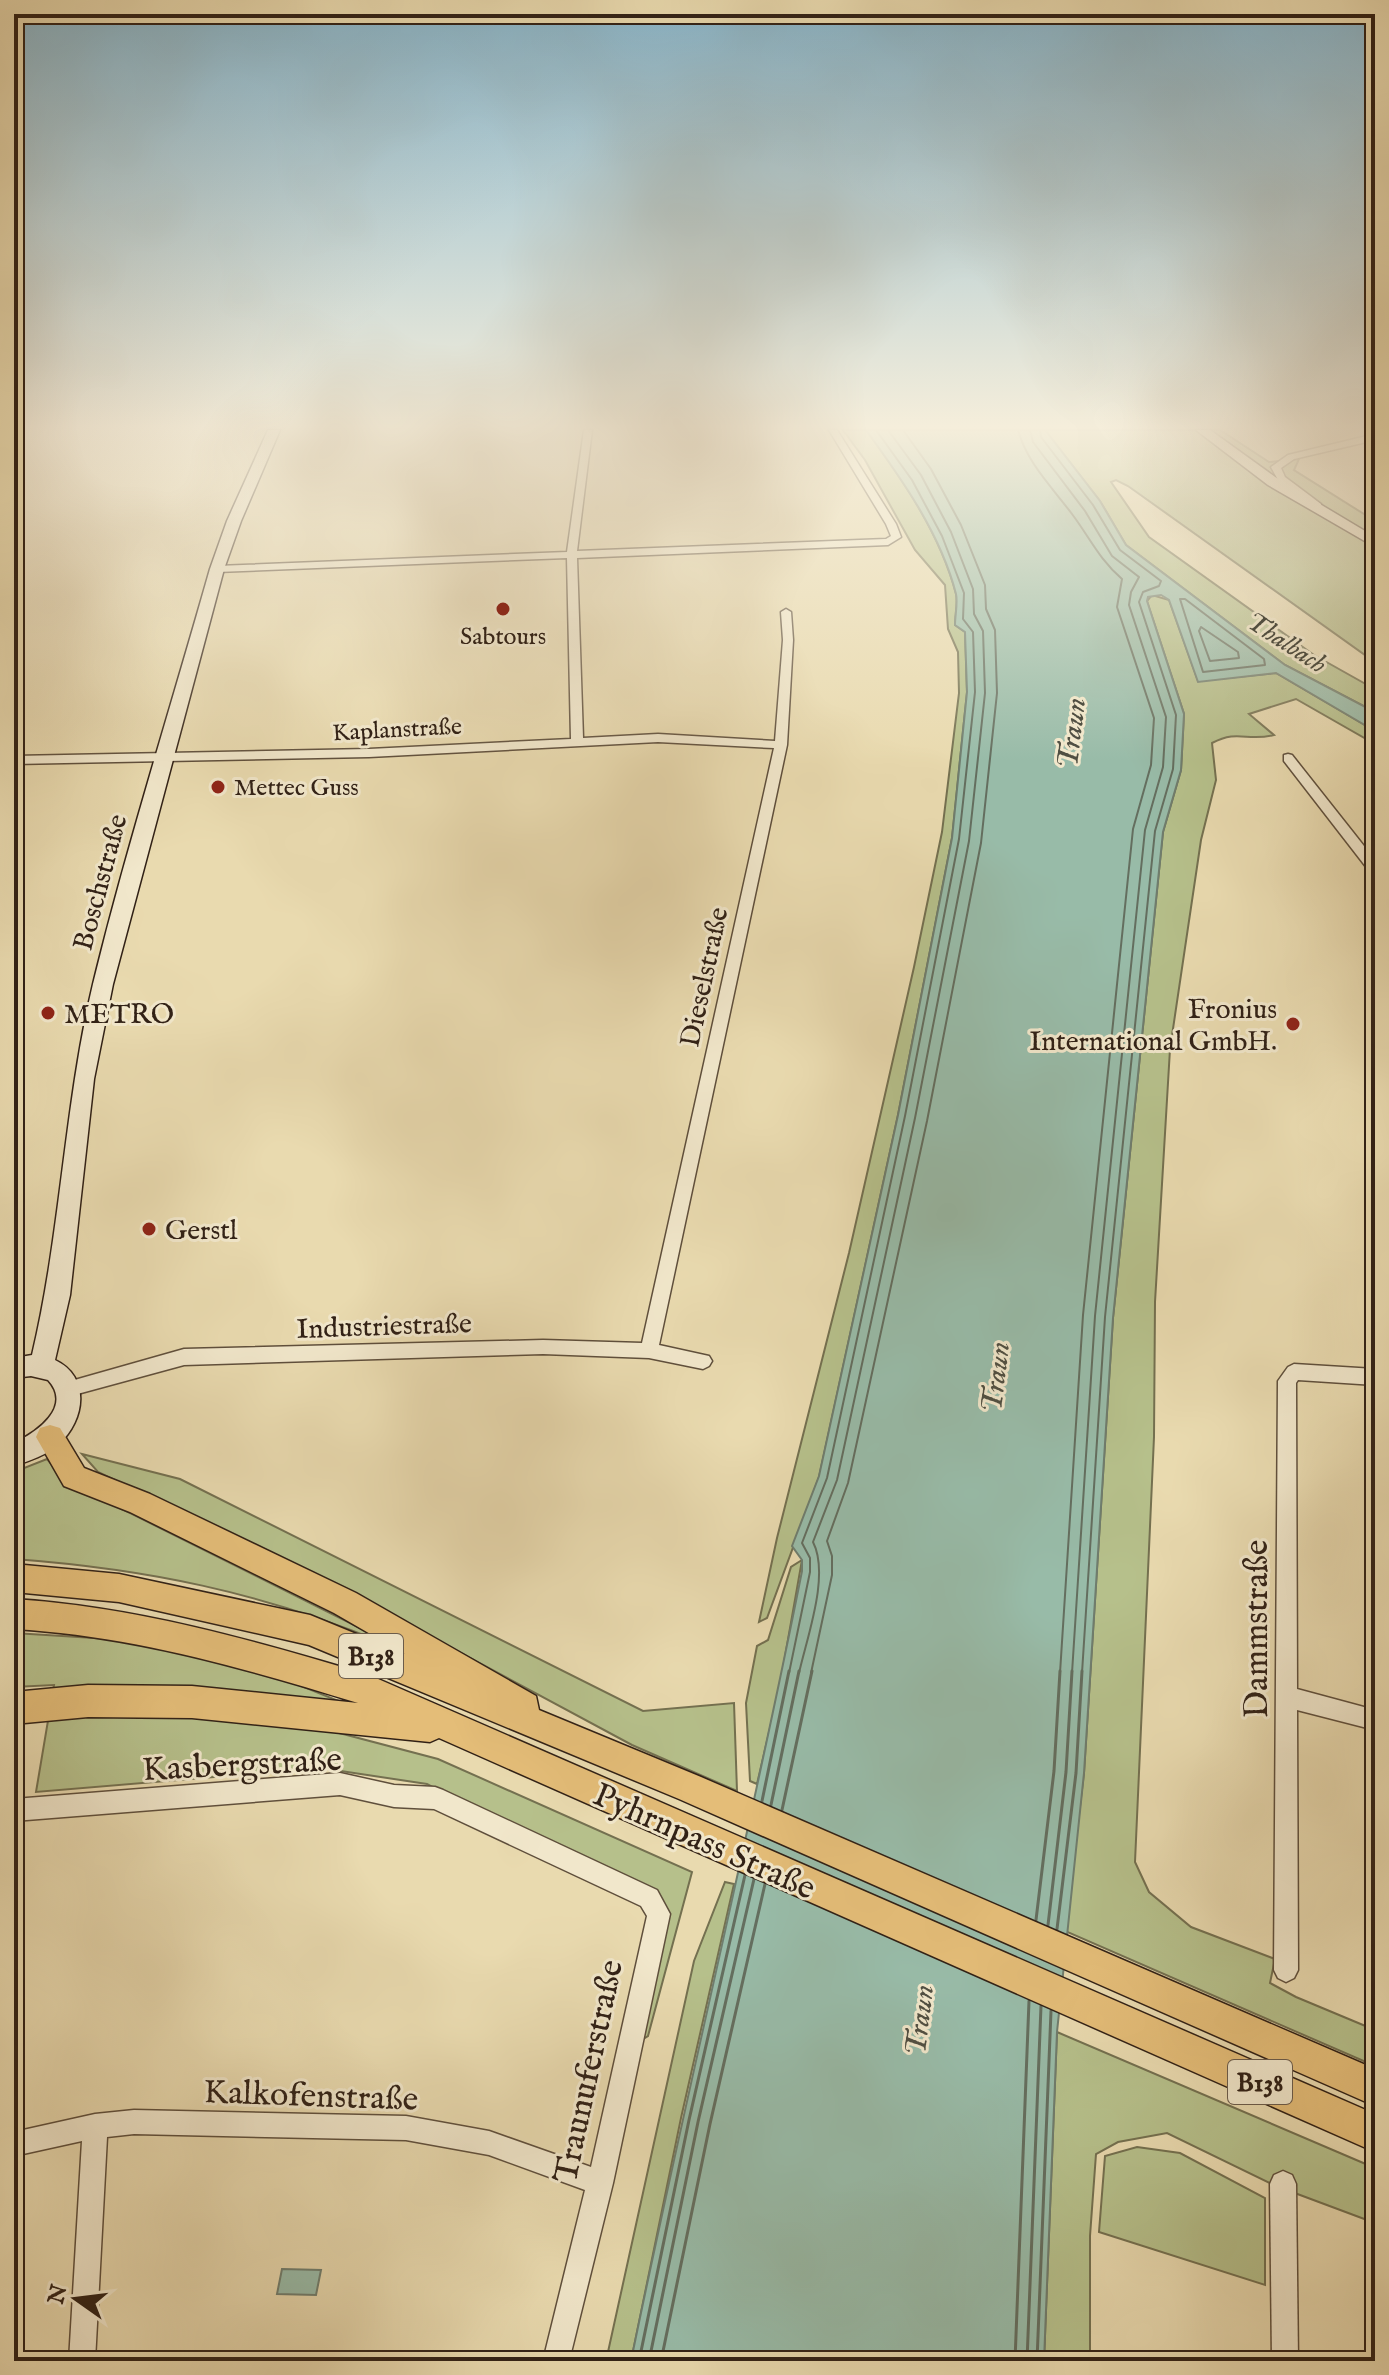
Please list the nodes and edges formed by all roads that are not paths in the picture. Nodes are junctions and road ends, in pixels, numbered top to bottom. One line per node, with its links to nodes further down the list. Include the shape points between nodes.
1 (227, 541): 5 (main road, Boschstraße)
2 (574, 541): 4 (street)
3 (884, 541): 4 (street, via 773,552)
4 (572, 555): 5 (street); 7 (street)
5 (217, 569): 9 (main road, Boschstraße)
6 (786, 612): 8 (street, Dieselstraße)
7 (577, 741): 8 (street, Kaplanstraße, via 658,738); 9 (street, Kaplanstraße)
8 (781, 745): 13 (street, Dieselstraße)
9 (165, 758): 11 (street, Kaplanstraße); 15 (main road, Boschstraße, via 103,984 84,1079 58,1295)
10 (1288, 758): 12 (street)
11 (14, 760)
12 (1375, 869)
13 (649, 1351): 14 (street, Industriestraße); 18 (street, Industriestraße, via 543,1347 184,1357)
14 (703, 1361)
15 (42, 1365): 16 (main road); 18 (main road, via 60,1373)
16 (14, 1368)
17 (1375, 1377): 23 (street, Dammstraße, via 1294,1372 1287,1381)
18 (70, 1388): 19 (main road, via 64,1420)
19 (50, 1437): 20 (main road); 27 (main road, via 74,1477 140,1503 345,1603)
20 (14, 1455)
21 (25, 1578): 27 (main road, Pyhrnpass Straße / B138, via 119,1588 310,1630)
22 (22, 1614): 26 (main road, Pyhrnpass Straße / B138, via 196,1638 369,1691)
23 (1287, 1697): 25 (street); 30 (street, Dammstraße)
24 (14, 1708): 26 (main road, via 88,1701 192,1702)
25 (1375, 1720)
26 (448, 1728): 33 (main road, Pyhrnpass Straße / B138)
27 (617, 1760): 31 (main road, Pyhrnpass Straße / B138)
28 (14, 1810): 29 (street, Kasbergstraße, via 340,1784 435,1798)
29 (556, 1856): 35 (street, Traunuferstraße, via 649,1898 659,1914)
30 (1286, 1970)
31 (1375, 2088)
32 (95, 2126): 34 (street, Kalkofenstraße); 35 (street, Kalkofenstraße, via 134,2122 406,2128 489,2143); 37 (street)
33 (1375, 2133)
34 (14, 2144)
35 (600, 2183): 38 (street, Traunuferstraße)
36 (1283, 2184): 39 (street)
37 (82, 2361)
38 (556, 2361)
39 (1285, 2361)

